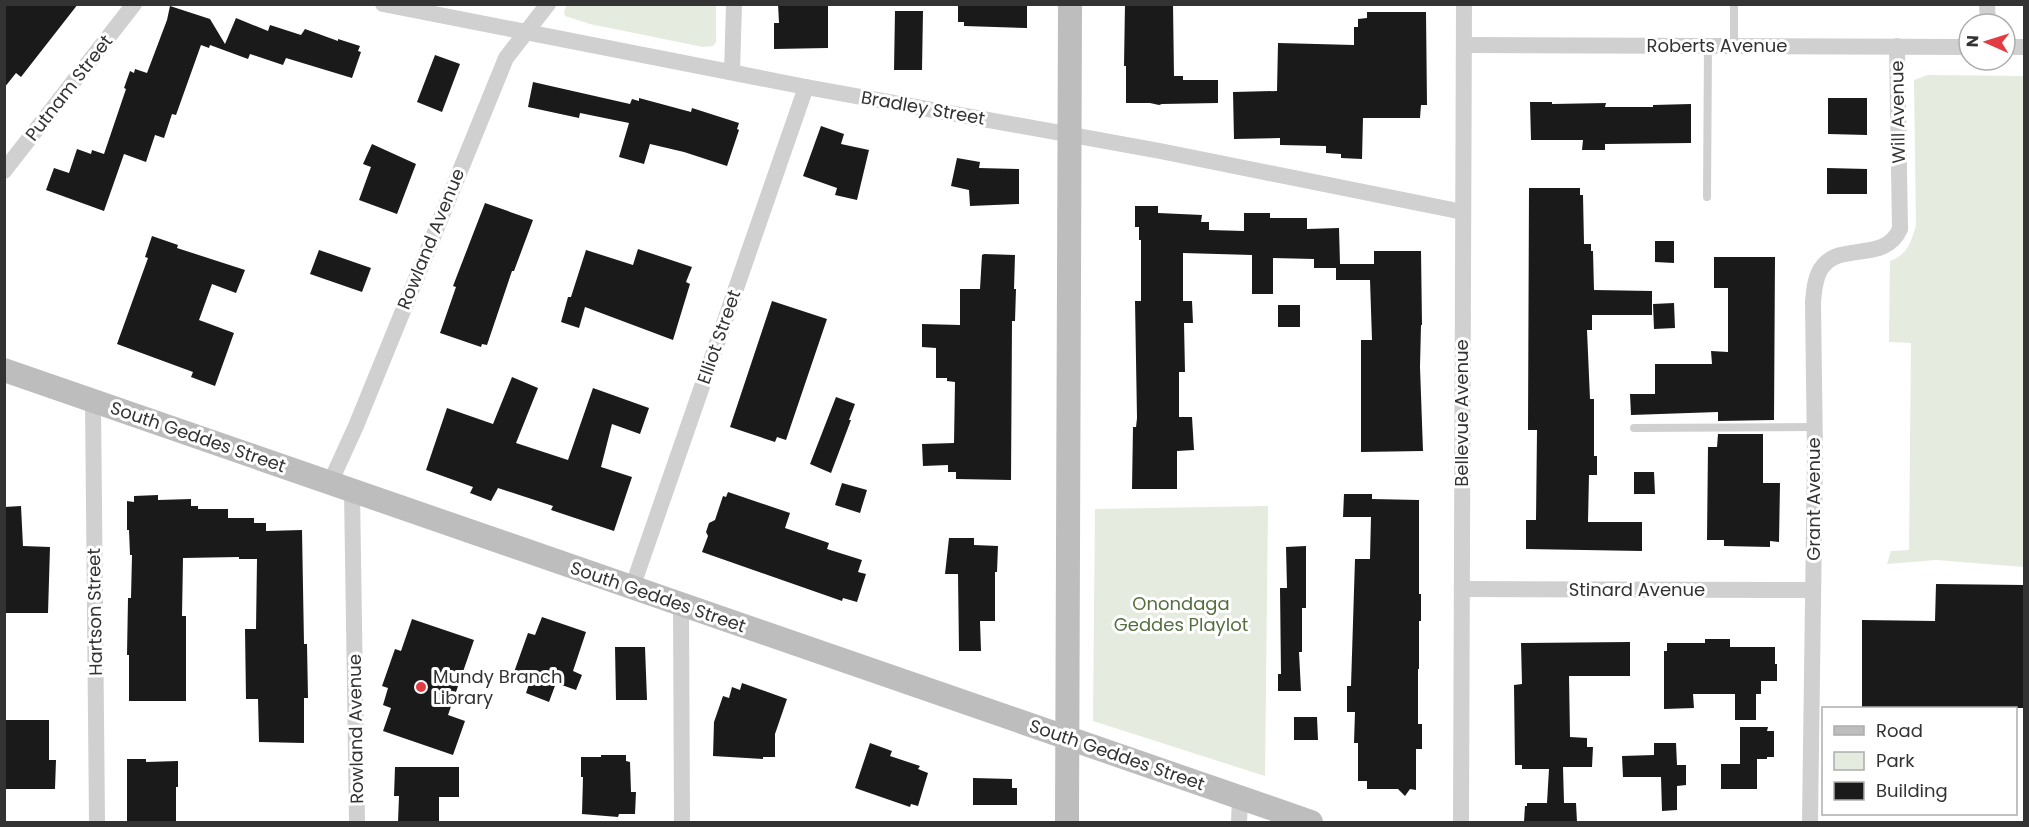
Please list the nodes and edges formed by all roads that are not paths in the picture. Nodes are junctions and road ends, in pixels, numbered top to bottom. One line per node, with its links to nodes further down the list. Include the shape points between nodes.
1 (134, 4): 17 (street, Putnam Street)
2 (383, 4): 8 (street, Bradley Street)
3 (548, 4): 8 (street, Rowland Avenue)
4 (734, 4): 14 (street)
5 (1070, 4): 16 (main road)
6 (1464, 4): 9 (street, Bellevue Avenue)
7 (1734, 4): 11 (lane)
8 (527, 32): 14 (street, Bradley Street); 25 (street, Rowland Avenue, via 506,58 356,426)
9 (1464, 45): 10 (street, Roberts Avenue); 19 (street, Bellevue Avenue)
10 (1708, 46): 11 (street, Roberts Avenue); 18 (lane)
11 (1734, 46): 12 (street, Roberts Avenue)
12 (1897, 46): 13 (street, Roberts Avenue); 20 (street, Will Avenue)
13 (1957, 47)
14 (732, 72): 15 (street, Bradley Street)
15 (806, 87): 16 (street, Bradley Street); 26 (street, Elliot Street)
16 (1070, 135): 19 (street, Bradley Street); 30 (main road)
17 (4, 171)
18 (1707, 197)
19 (1464, 212): 27 (street, Bellevue Avenue)
20 (1900, 229): 23 (street, Grant Avenue, via 1895,241 1878,249 1837,256 1823,266 1815,283)
21 (4, 370): 22 (main road, South Geddes Street)
22 (93, 400): 25 (main road, South Geddes Street); 32 (street, Hartson Street)
23 (1814, 427): 24 (lane); 28 (street, Grant Avenue)
24 (1634, 428)
25 (341, 487): 26 (main road, South Geddes Street); 33 (street, Rowland Avenue)
26 (632, 588): 29 (main road, South Geddes Street)
27 (1461, 589): 28 (street, Stinard Avenue); 38 (street, Bellevue Avenue)
28 (1813, 590): 39 (street, Grant Avenue)
29 (681, 605): 30 (main road, South Geddes Street); 34 (street)
30 (1067, 737): 31 (main road, South Geddes Street); 35 (main road)
31 (1240, 798): 36 (street); 37 (main road, South Geddes Street)
32 (98, 822)
33 (357, 822)
34 (682, 822)
35 (1067, 822)
36 (1239, 822)
37 (1311, 822)
38 (1461, 822)
39 (1810, 822)

